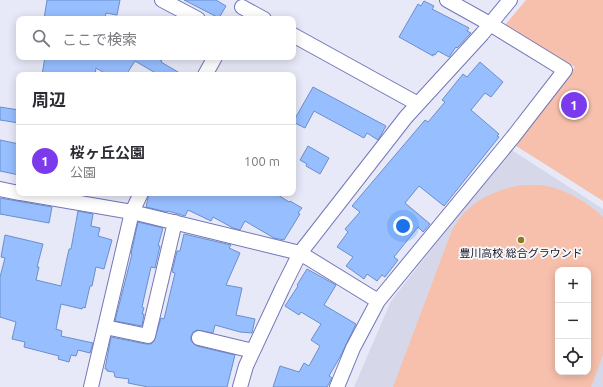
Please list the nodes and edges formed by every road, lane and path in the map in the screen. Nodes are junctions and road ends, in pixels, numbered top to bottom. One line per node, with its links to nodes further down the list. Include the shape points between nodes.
1 (162, 0): 5 (street)
2 (447, 0): 7 (street)
3 (510, 0): 7 (street)
4 (241, 9): 6 (street)
5 (192, 16)
6 (257, 16)
7 (490, 24): 11 (street); 19 (street, via 564,70 513,137)
8 (296, 37): 11 (street)
9 (213, 60): 10 (street)
10 (207, 72)
11 (418, 104): 18 (street)
12 (0, 189): 13 (street)
13 (16, 192)
14 (38, 196): 16 (street)
15 (140, 196): 16 (street)
16 (132, 212): 17 (street); 20 (street)
17 (175, 222): 18 (street); 20 (street, via 148,336)
18 (300, 253): 19 (street); 22 (street)
19 (378, 300): 25 (street, via 353,348)
20 (105, 327): 23 (street)
21 (199, 338): 22 (street)
22 (253, 351): 24 (street)
23 (91, 387)
24 (240, 387)
25 (337, 387)

